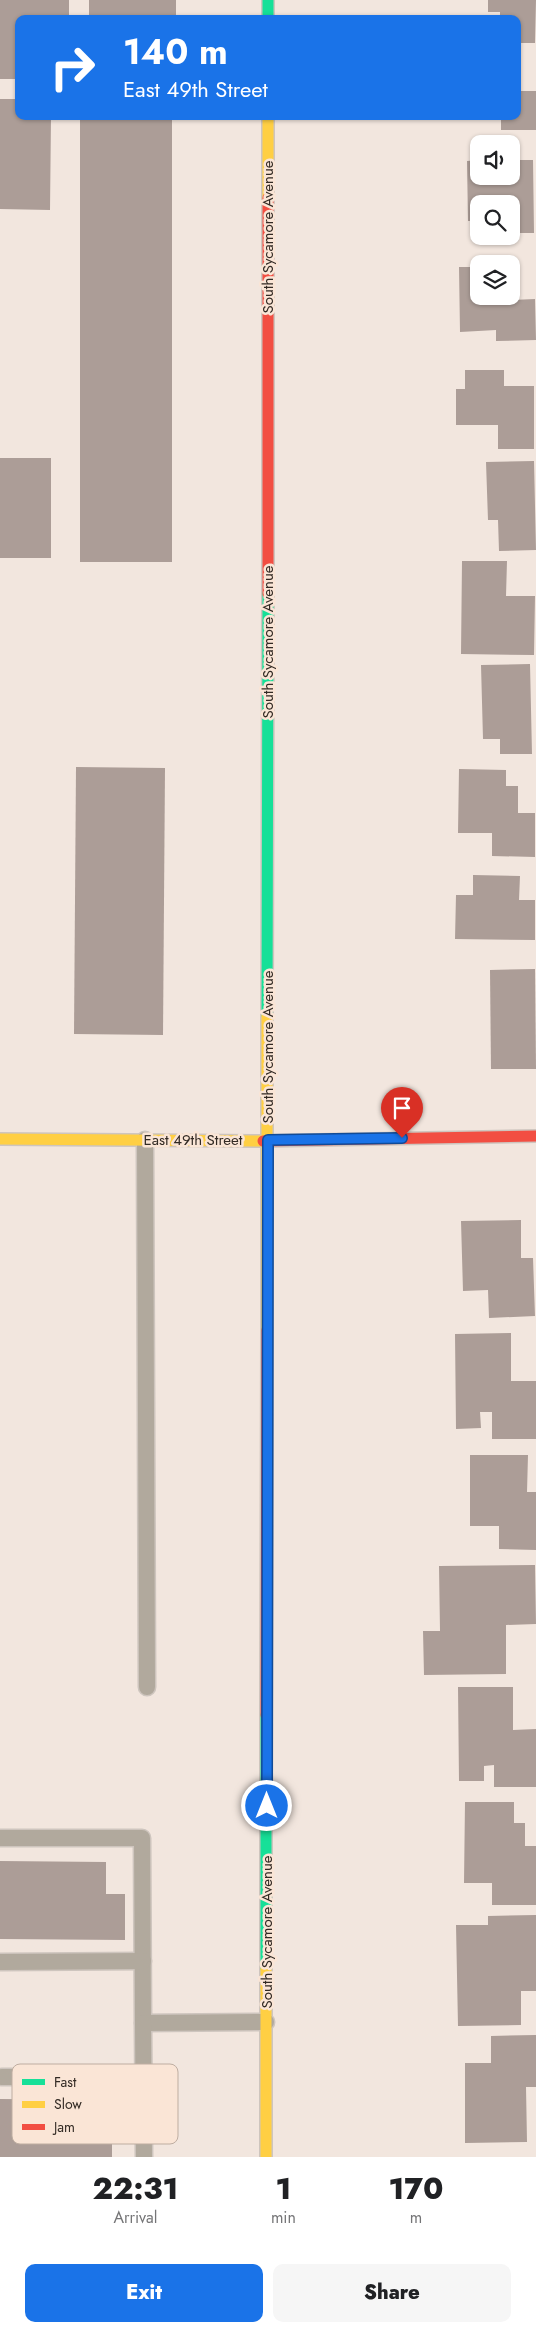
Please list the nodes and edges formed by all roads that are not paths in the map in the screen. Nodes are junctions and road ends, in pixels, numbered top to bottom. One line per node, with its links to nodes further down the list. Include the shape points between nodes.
1 (268, 0): 2 (main road)
2 (268, 15)
3 (268, 120): 7 (main road, South Sycamore Avenue)
4 (536, 1136): 7 (main road, East 49th Street)
5 (0, 1139): 6 (main road, East 49th Street)
6 (145, 1140): 7 (main road, East 49th Street); 8 (lane)
7 (268, 1140): 12 (main road, South Sycamore Avenue)
8 (146, 1686)
9 (0, 1838): 10 (lane, via 142,1838)
10 (143, 1961): 11 (lane); 13 (lane)
11 (1, 1962)
12 (266, 2022): 13 (lane); 19 (main road, South Sycamore Avenue)
13 (143, 2023): 14 (lane)
14 (143, 2064)
15 (2, 2077): 16 (lane)
16 (12, 2077)
17 (144, 2144): 18 (lane)
18 (144, 2157)
19 (266, 2157)

